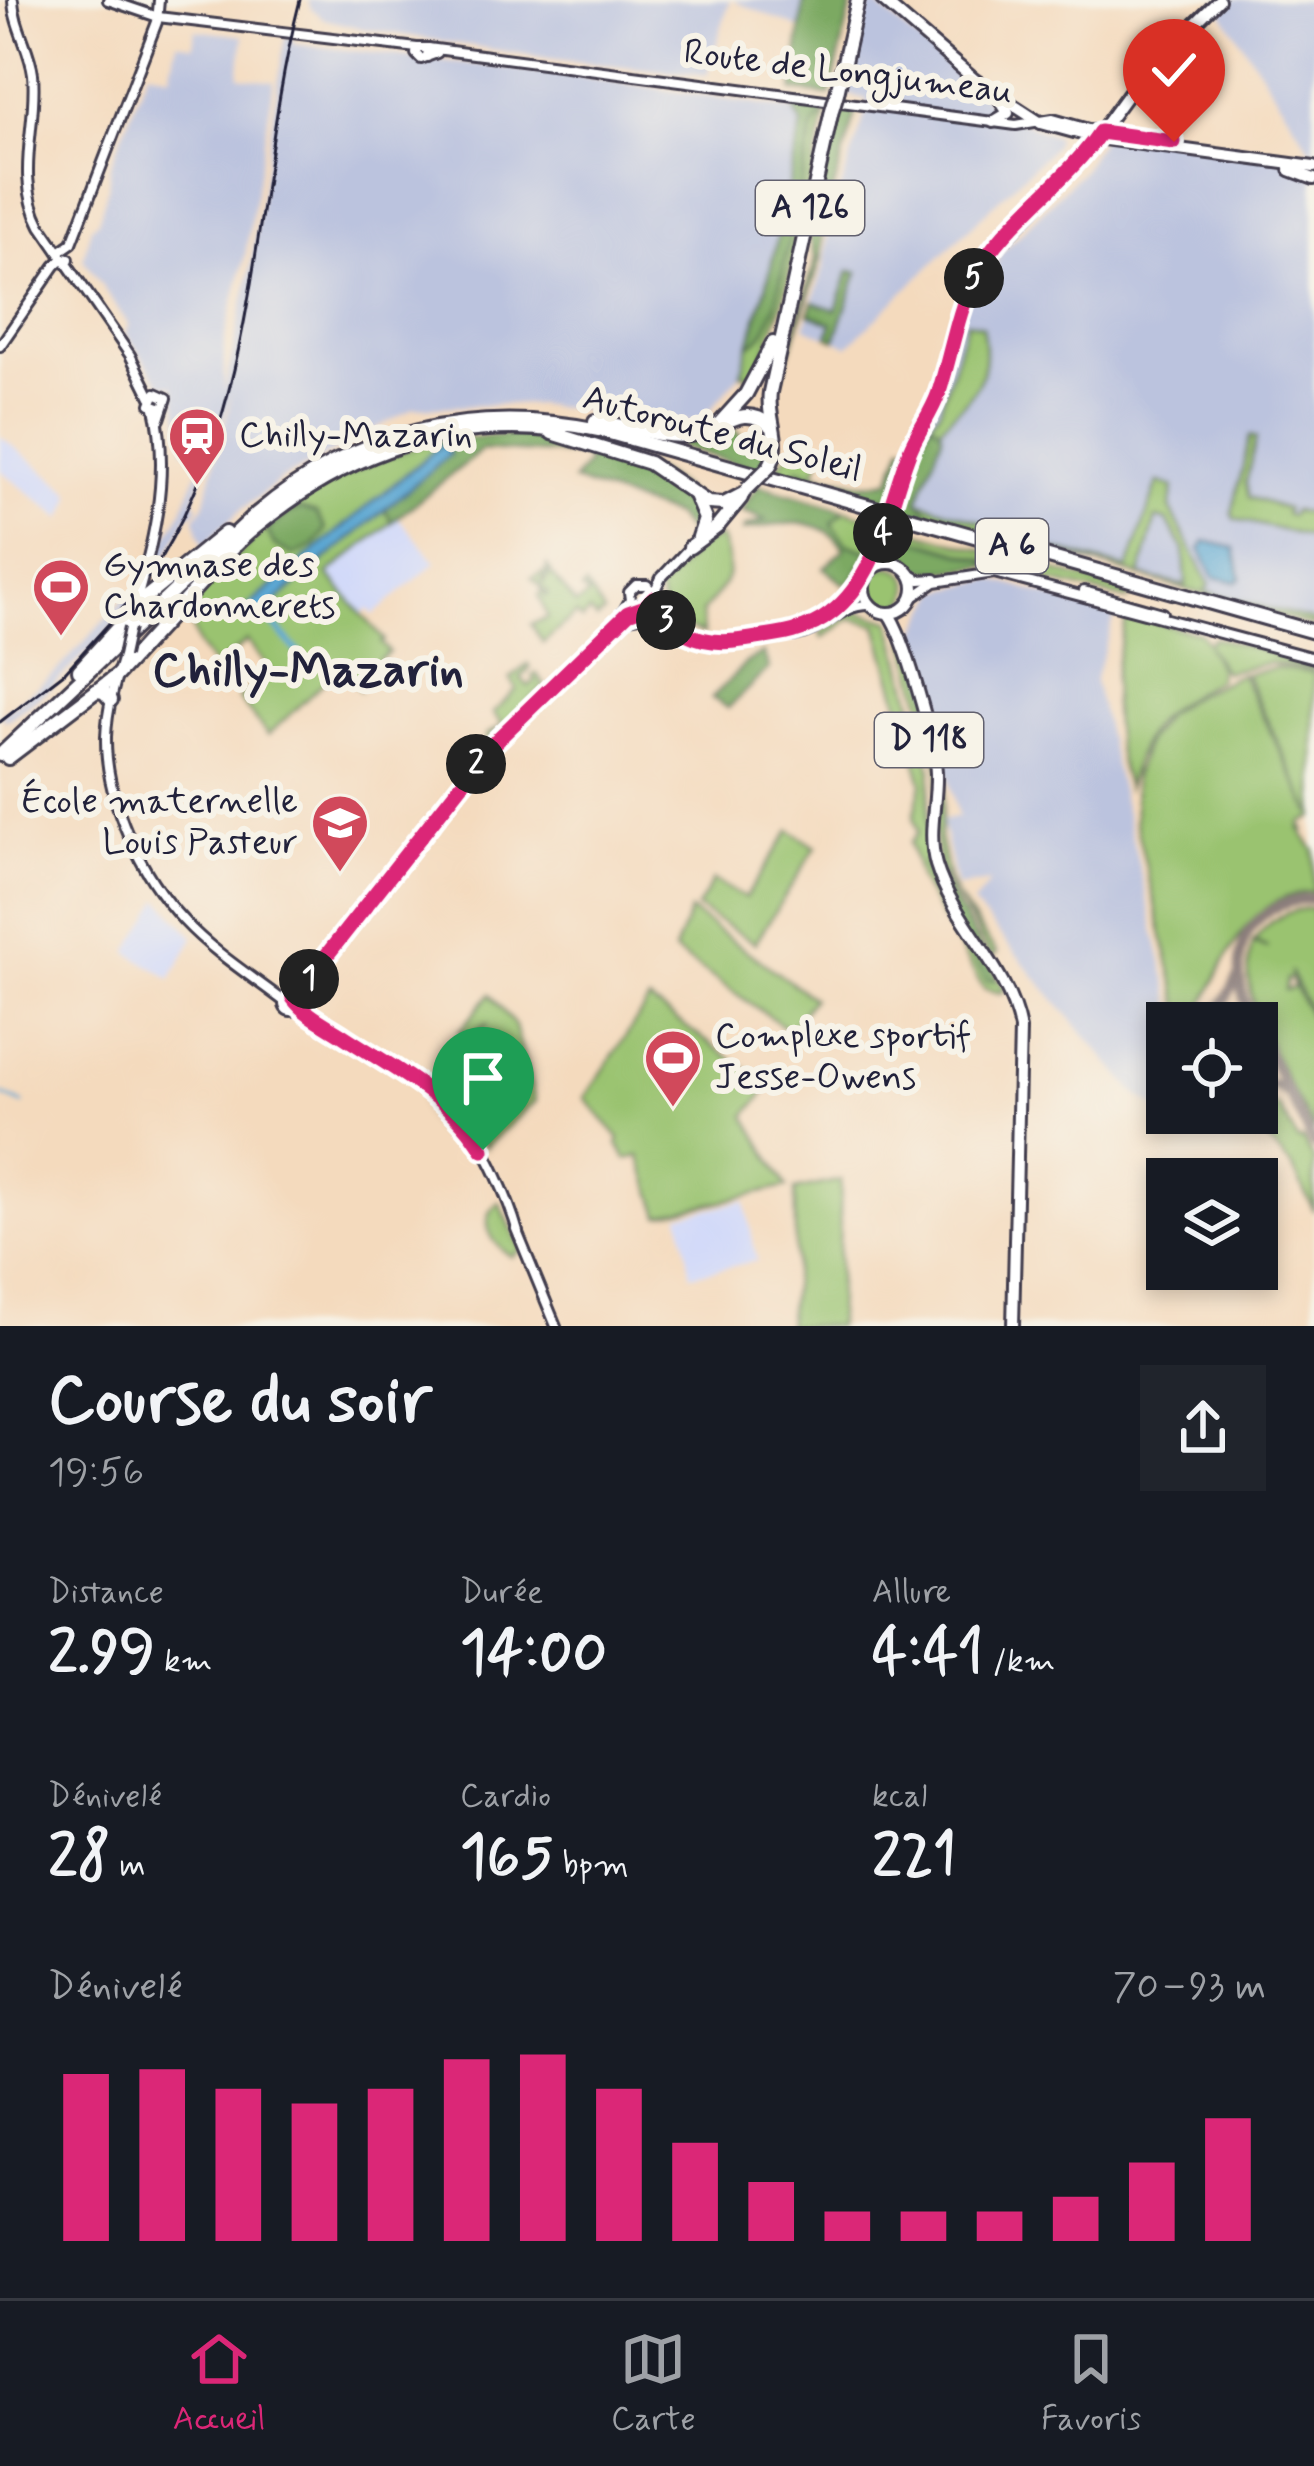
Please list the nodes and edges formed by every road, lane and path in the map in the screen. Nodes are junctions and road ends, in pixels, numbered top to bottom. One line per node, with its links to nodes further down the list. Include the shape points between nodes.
1 (13, 0): 17 (main road, via 33,72 30,198)
2 (108, 0): 7 (main road, Route de Longjumeau)
3 (159, 0): 7 (main road)
4 (857, 0): 9 (highway, A 126, bridge)
5 (882, 0): 8 (main road)
6 (1217, 0): 12 (main road, via 1114,102)
7 (158, 17): 10 (main road, Route de Longjumeau); 17 (main road)
8 (1004, 102): 10 (main road, via 1007,113); 11 (main road)
9 (832, 110): 22 (highway, A 126, via 776,360); 23 (highway, A 126, via 778,330 746,394)
10 (993, 122): 11 (main road, Route de Longjumeau)
11 (1041, 123): 12 (main road, Route de Longjumeau)
12 (1094, 134): 13 (main road, Route de Longjumeau); 28 (main road, bridge, via 971,272)
13 (1147, 142): 14 (main road); 15 (main road)
14 (1264, 161): 15 (main road); 16 (main road)
15 (1313, 162)
16 (1314, 179)
17 (64, 256): 18 (main road); 19 (main road)
18 (0, 346)
19 (155, 394): 20 (main road); 20 (main road, via 167,398)
20 (159, 408): 37 (main road, via 160,498)
21 (505, 418): 23 (highway, via 684,436); 26 (highway, Autoroute du Soleil / A 6, via 381,440); 50 (highway, Autoroute du Soleil / A 6, via 613,433)
22 (770, 425): 23 (highway, via 742,415); 25 (highway, A 126, bridge, via 777,448)
23 (717, 426)
24 (541, 429): 27 (highway, via 649,463); 29 (highway, Autoroute du Soleil / A 6, via 457,432 382,450 310,485); 50 (highway, Autoroute du Soleil / A 6, via 613,441)
25 (745, 492): 27 (highway, via 719,505); 30 (highway)
26 (279, 495): 38 (highway); 56 (highway, Autoroute du Soleil / A 6)
27 (695, 495): 30 (highway, via 704,521)
28 (882, 536): 31 (main road); 32 (main road); 45 (main road)
29 (240, 540): 53 (highway); 57 (highway, Autoroute du Soleil / A 6)
30 (690, 548): 34 (main road)
31 (895, 563): 32 (main road); 33 (main road)
32 (878, 565): 36 (main road)
33 (911, 575): 40 (main road); 52 (main road, via 1004,572)
34 (661, 578): 35 (main road); 39 (main road)
35 (647, 585): 39 (main road); 41 (main road, via 633,586)
36 (864, 587): 42 (main road); 45 (main road)
37 (138, 590): 38 (highway); 47 (main road)
38 (153, 594): 47 (highway)
39 (653, 596): 43 (main road); 45 (main road, via 672,625 713,642 798,631)
40 (912, 598): 44 (main road); 52 (main road, via 935,582 994,574)
41 (629, 600): 43 (main road); 48 (main road)
42 (870, 605): 46 (main road); 49 (main road, via 848,608 808,634 728,645 700,643)
43 (640, 608): 48 (main road); 49 (main road)
44 (903, 609): 46 (main road); 51 (main road, D 118)
45 (833, 612)
46 (888, 614): 51 (main road, D 118)
47 (130, 619): 53 (main road, bridge); 56 (highway)
48 (619, 620): 49 (main road, via 641,614); 58 (main road, via 489,749)
49 (667, 625)
50 (1314, 636)
51 (903, 647): 67 (main road, D 118, via 935,766 931,836 938,869 1017,1017)
52 (1314, 656)
53 (116, 676): 54 (highway); 55 (main road)
54 (96, 692): 55 (highway); 57 (highway)
55 (111, 700): 58 (main road, via 106,751 115,797 144,865 173,907)
56 (39, 718): 57 (highway, Autoroute du Soleil / A 6)
57 (3, 760)
58 (291, 1002): 59 (main road)
59 (401, 1072): 60 (main road); 60 (main road)
60 (429, 1092): 61 (main road); 61 (main road)
61 (465, 1122): 62 (main road)
62 (492, 1172): 63 (main road); 64 (main road)
63 (501, 1196): 64 (main road); 65 (main road)
64 (511, 1211): 65 (main road)
65 (518, 1232): 66 (main road)
66 (556, 1326)
67 (1013, 1326)

